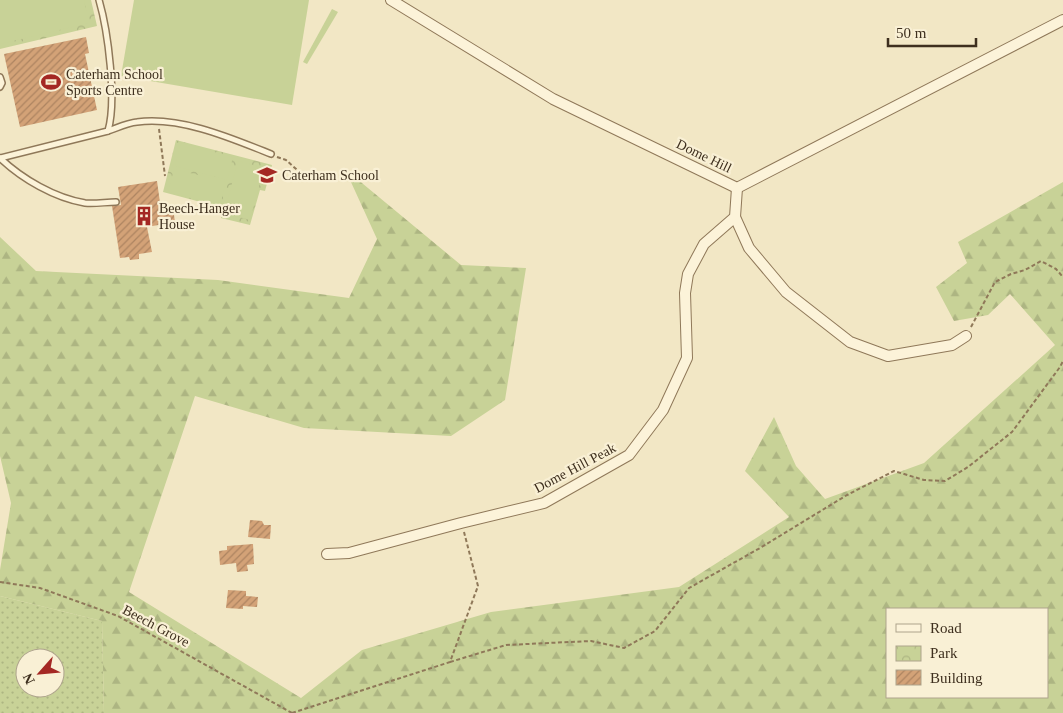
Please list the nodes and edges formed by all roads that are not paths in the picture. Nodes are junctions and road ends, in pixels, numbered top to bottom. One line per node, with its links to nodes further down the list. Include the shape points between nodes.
1 (99, 0): 6 (lane, via 106,26 110,76)
2 (390, 0): 8 (street, Dome Hill, via 553,99)
3 (1063, 20): 8 (street, Dome Hill)
4 (0, 77): 5 (lane)
5 (0, 86)
6 (108, 131): 7 (lane, via 136,122 172,122 222,134); 9 (lane, via 0,158 42,187 66,198 87,203)
7 (271, 154)
8 (737, 188): 10 (street)
9 (116, 202)
10 (735, 218): 11 (street, via 749,248 786,292 850,342 888,356 952,345); 12 (street, Dome Hill Peak, via 704,244 688,274 685,293 687,358 663,410 629,455 544,503 349,553)
11 (966, 336)
12 (327, 554)

